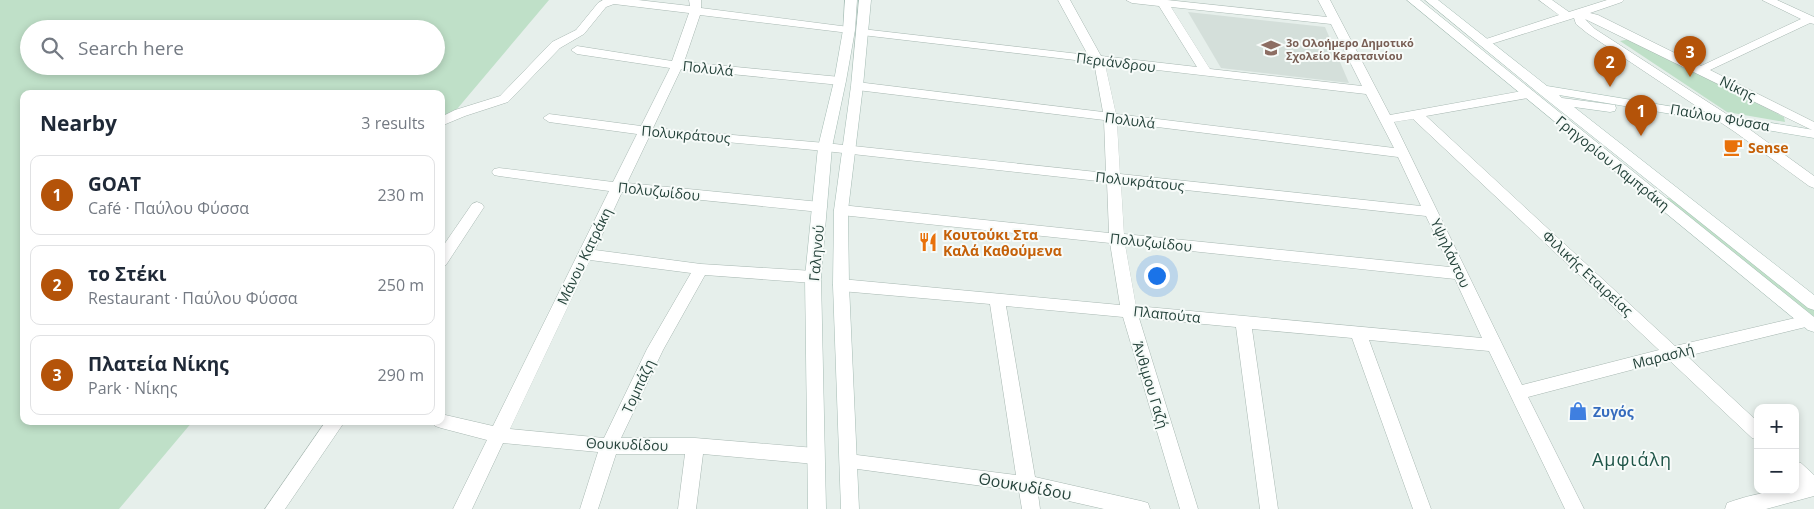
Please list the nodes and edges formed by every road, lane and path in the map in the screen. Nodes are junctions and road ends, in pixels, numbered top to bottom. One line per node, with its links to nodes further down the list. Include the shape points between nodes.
1 (851, 0): 16 (street, Γαληνού)
2 (865, 0): 16 (street, Γαληνού)
3 (1064, 0): 19 (street, Άνθιμου Γαζή)
4 (1132, 0): 11 (street)
5 (1324, 0): 15 (street, Υψηλάντου)
6 (1413, 0): 27 (street, Γρηγορίου Λαμπράκη)
7 (1431, 0): 17 (street, Γρηγορίου Λαμπράκη)
8 (1545, 0): 13 (street)
9 (1618, 0): 13 (street)
10 (1768, 0): 14 (street)
11 (1162, 2): 15 (street); 22 (street)
12 (696, 5): 16 (street, Περιάνδρου); 20 (street, Μάνου Κατράκη); 34 (street, via 606,2 580,32 556,45 504,99 460,112)
13 (1574, 15): 17 (street); 21 (street, Νίκης, via 1594,17); 32 (street, via 1592,32)
14 (1812, 20): 21 (street)
15 (1334, 21): 26 (street, Υψηλάντου)
16 (856, 31): 19 (street, Περιάνδρου); 23 (street, Γαληνού); 24 (street, Γαληνού)
17 (1484, 43): 25 (street, Γρηγορίου Λαμπράκη)
18 (577, 50): 20 (street, Πολυλά)
19 (1098, 59): 22 (street, Περιάνδρου); 31 (street, Άνθιμου Γαζή)
20 (677, 65): 23 (street, Πολυλά); 40 (street, Μάνου Κατράκη)
21 (1701, 70): 38 (street, Νίκης)
22 (1207, 73): 26 (street, Περιάνδρου)
23 (840, 82): 43 (street, Γαληνού)
24 (857, 86): 31 (street, Πολυλά); 44 (street, Γαληνού)
25 (1542, 89): 27 (street, Παύλου Φύσσα); 28 (street, Γρηγορίου Λαμπράκη); 32 (street, Παύλου Φύσσα)
26 (1371, 92): 35 (street, Υψηλάντου)
27 (1528, 94): 28 (street, Παύλου Φύσσα); 30 (street); 65 (street, Γρηγορίου Λαμπράκη)
28 (1558, 101): 29 (street, Παύλου Φύσσα); 37 (street, Γρηγορίου Λαμπράκη)
29 (1608, 108): 37 (street); 39 (street, Παύλου Φύσσα)
30 (1417, 115): 35 (street); 68 (street, Φιλικής Εταιρείας)
31 (1110, 117): 45 (street, Πολυλά); 47 (street, Άνθιμου Γαζή)
32 (1721, 117): 36 (street, Παύλου Φύσσα); 39 (street)
33 (549, 118): 40 (street, Πολυκράτους)
34 (445, 120)
35 (1385, 120): 45 (street, Υψηλάντου)
36 (1756, 123): 39 (street); 41 (street, Παύλου Φύσσα)
37 (1590, 127): 62 (street, Γρηγορίου Λαμπράκη)
38 (1814, 127)
39 (1740, 129): 42 (street, Παύλου Φύσσα); 48 (street)
40 (646, 131): 43 (street, Πολυκράτους); 49 (street, Μάνου Κατράκη)
41 (1814, 134)
42 (1814, 142)
43 (825, 147): 44 (street, Πολυκράτους); 51 (street, Γαληνού)
44 (849, 150): 47 (street, Πολυκράτους); 52 (street, Γαληνού)
45 (1403, 153): 53 (street, Υψηλάντου)
46 (499, 172): 49 (street, Πολυζωίδου)
47 (1112, 178): 53 (street, Πολυκράτους); 54 (street, Άνθιμου Γαζή)
48 (1814, 183)
49 (617, 187): 51 (street, Πολυζωίδου); 55 (street, Μάνου Κατράκη)
50 (476, 207): 56 (street)
51 (820, 207): 59 (street, Γαληνού)
52 (841, 210): 54 (street, Πολυζωίδου); 60 (street, Γαληνού)
53 (1432, 212): 58 (street, Υψηλάντου)
54 (1117, 239): 58 (street, Πολυζωίδου); 63 (street, Άνθιμου Γαζή)
55 (585, 254): 57 (street); 73 (street, Μάνου Κατράκη)
56 (445, 255)
57 (701, 269): 59 (street); 74 (street, Τομπάζη, via 655,349)
58 (1461, 274): 67 (street, Υψηλάντου)
59 (812, 277): 76 (street, Γαληνού)
60 (841, 285): 61 (street, Πλαπούτα); 77 (street, Γαληνού)
61 (997, 299): 63 (street, Πλαπούτα); 79 (street)
62 (1814, 304)
63 (1129, 311): 64 (street, Πλαπούτα); 89 (street, Άνθιμου Γαζή)
64 (1243, 322): 66 (street, Πλαπούτα); 90 (street)
65 (1811, 323): 68 (street, Μαρασλή)
66 (1358, 332): 67 (street, Πλαπούτα); 91 (street)
67 (1494, 345): 69 (street, Υψηλάντου)
68 (1673, 353): 69 (street, Μαρασλή); 72 (street, Φιλικής Εταιρείας)
69 (1518, 393): 92 (street, Υψηλάντου)
70 (445, 421): 73 (street, Θουκυδίδου)
71 (333, 425): 81 (street)
72 (1754, 429)
73 (498, 435): 74 (street, Θουκυδίδου); 82 (street, Μάνου Κατράκη)
74 (609, 446): 75 (street, Θουκυδίδου); 83 (street, Τομπάζη)
75 (695, 446): 76 (street, Θουκυδίδου); 84 (street)
76 (815, 456): 85 (street, Γαληνού)
77 (849, 462): 79 (street, Θουκυδίδου); 86 (street, Γαληνού)
78 (1799, 473): 80 (street)
79 (1028, 484): 87 (street); 88 (street, Θουκυδίδου)
80 (1814, 487): 93 (street)
81 (274, 509)
82 (462, 509)
83 (589, 509)
84 (687, 509)
85 (817, 509)
86 (850, 509)
87 (1031, 509)
88 (1141, 509)
89 (1189, 509)
90 (1269, 509)
91 (1422, 509)
92 (1575, 509)
93 (1734, 509)

